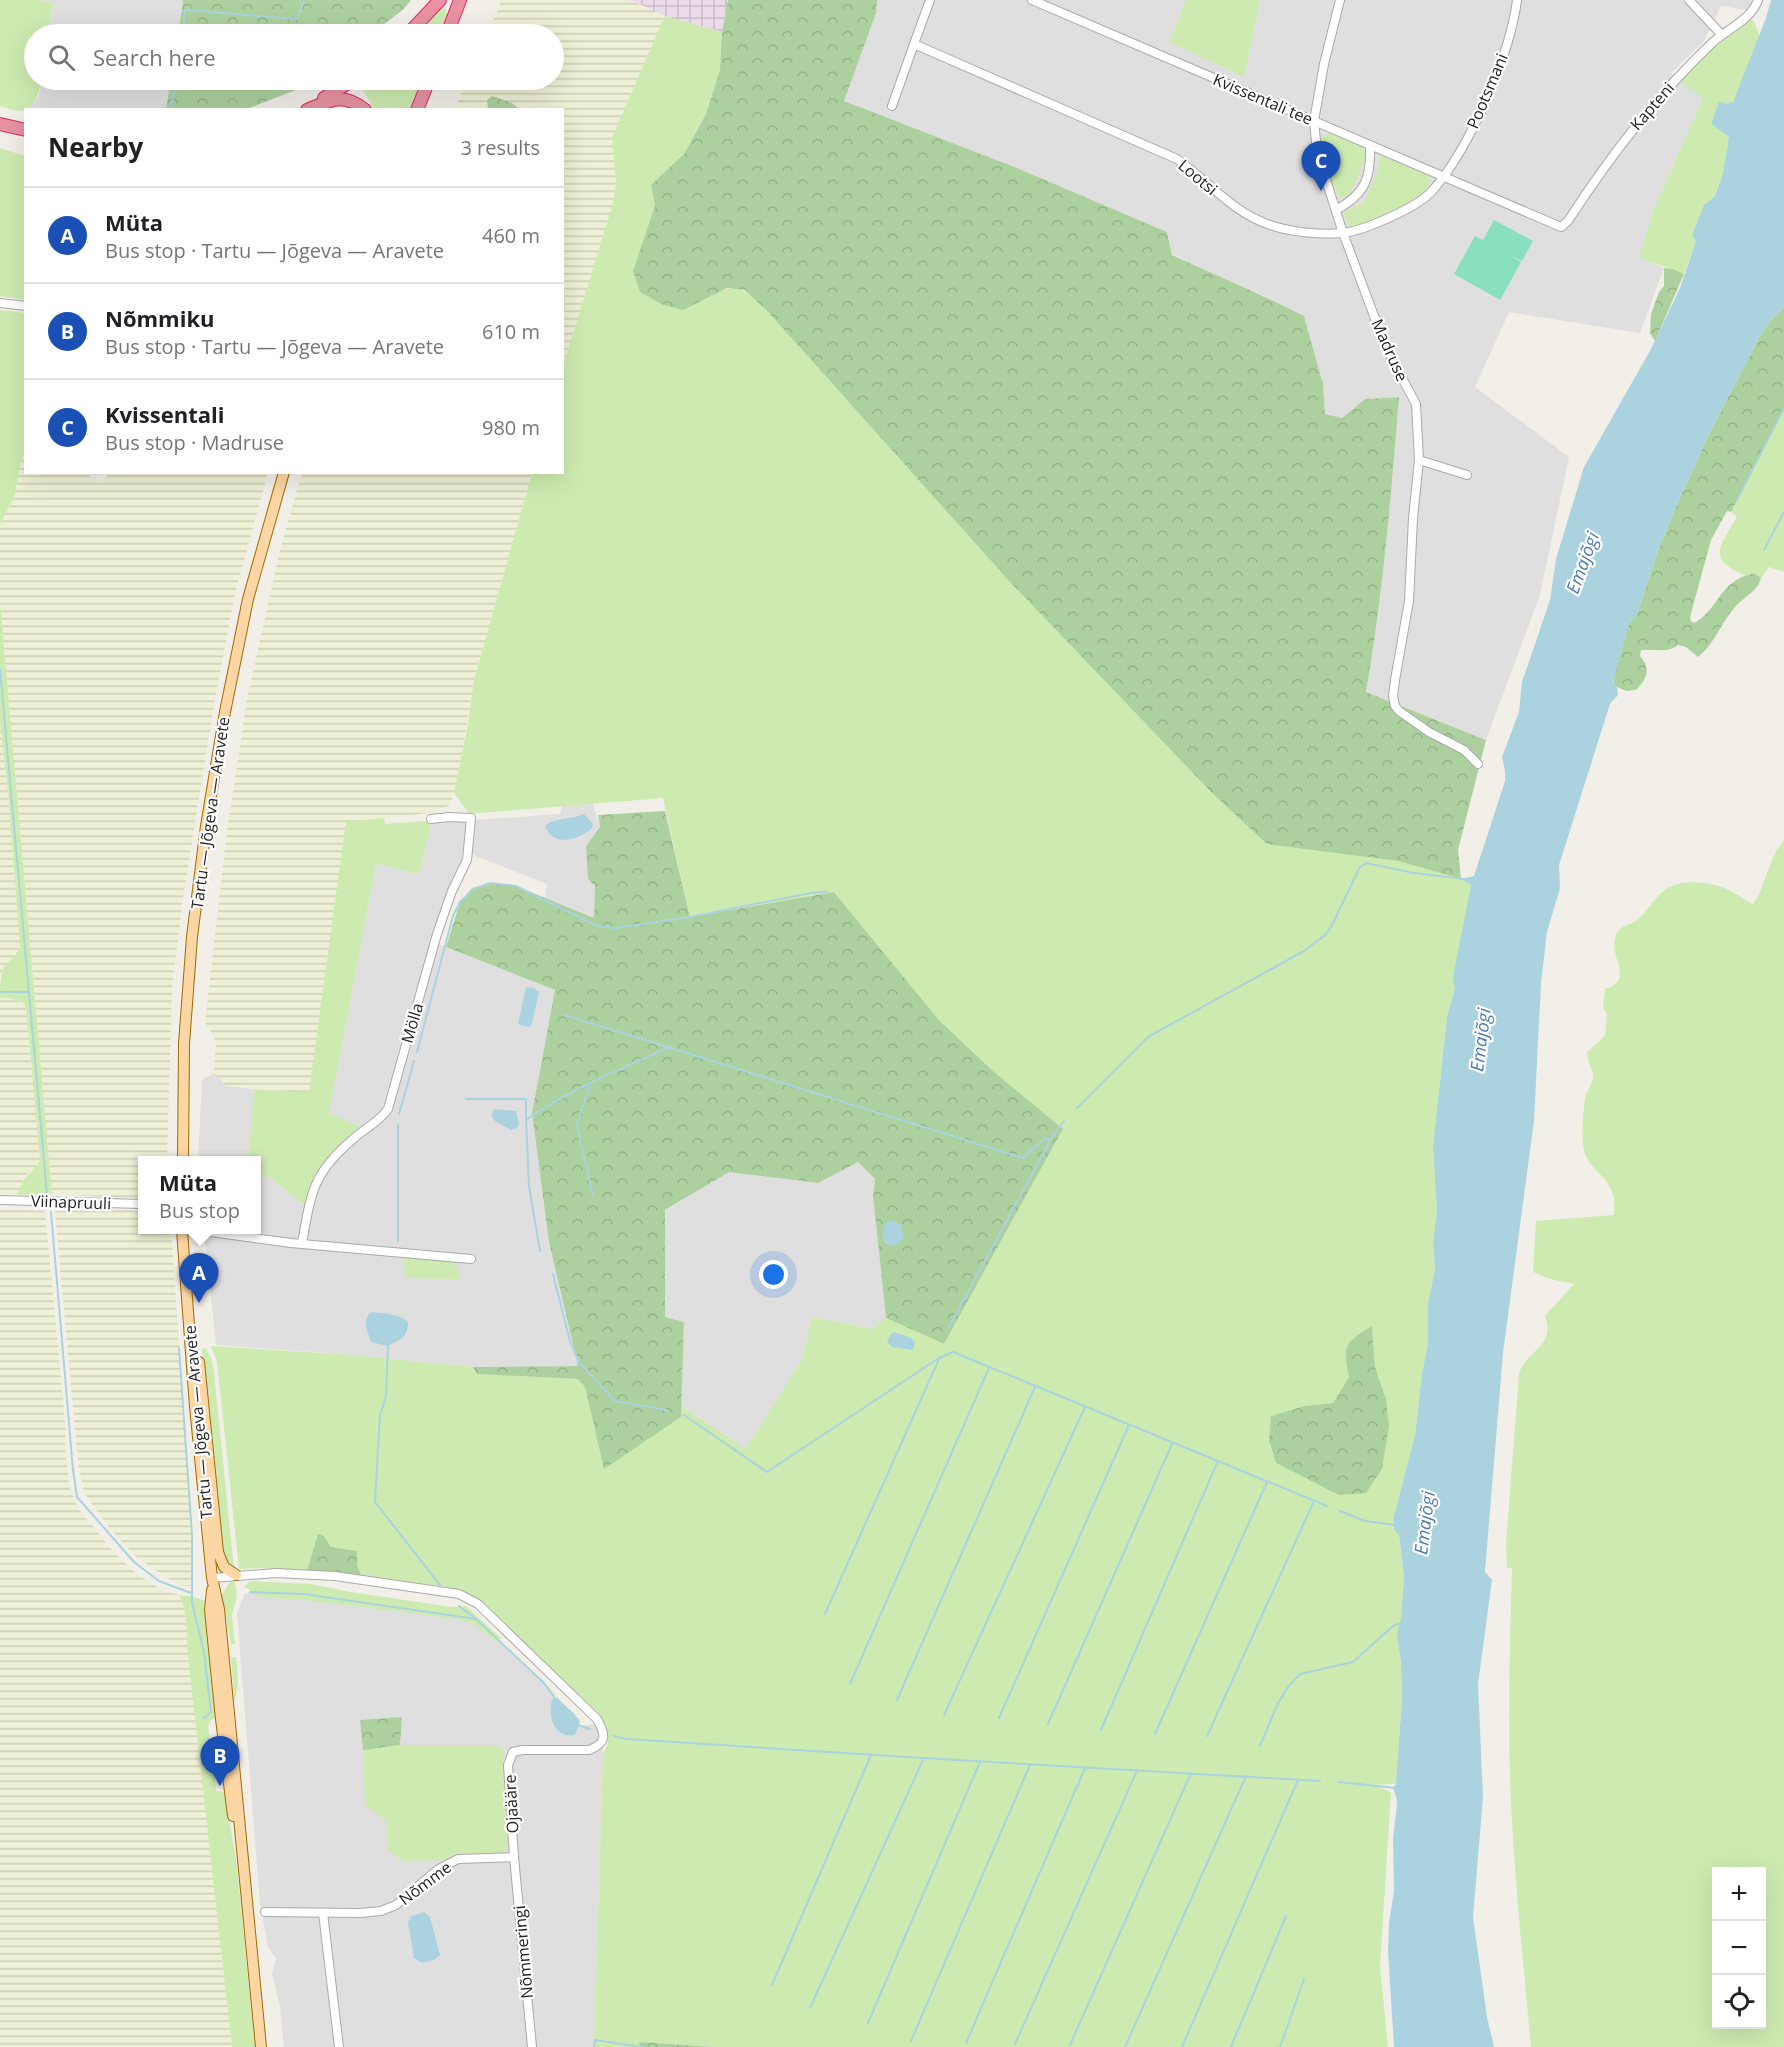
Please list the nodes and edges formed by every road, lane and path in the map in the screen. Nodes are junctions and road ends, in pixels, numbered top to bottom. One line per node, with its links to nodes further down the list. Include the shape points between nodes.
1 (440, 0): 9 (highway)
2 (460, 0): 10 (highway)
3 (930, 0): 12 (street)
4 (1032, 0): 20 (street, Kvissentali tee)
5 (1340, 0): 20 (street)
6 (1517, 0): 24 (street, Pootsmani, via 1486,101)
7 (1689, 0): 11 (street)
8 (1758, 0): 11 (street, Kapteni, via 1752,13)
9 (417, 24)
10 (451, 24)
11 (1721, 34): 26 (street, Kapteni, via 1626,136)
12 (914, 44): 15 (street); 27 (street, Lootsi, via 1177,159 1249,216 1301,232)
13 (336, 90): 16 (highway)
14 (425, 90): 19 (highway)
15 (892, 106)
16 (304, 108)
17 (312, 108): 18 (highway, via 347,98)
18 (362, 108)
19 (418, 108)
20 (1314, 122): 23 (street, Kvissentali tee); 25 (street, Madruse, via 1317,152)
21 (0, 124): 22 (highway)
22 (24, 130)
23 (1370, 146): 24 (street, Kvissentali tee); 25 (street, via 1370,168 1360,193)
24 (1443, 176): 26 (street, Kvissentali tee); 27 (street, Lootsi, via 1414,206)
25 (1336, 210): 27 (street, Madruse)
26 (1561, 227)
27 (1343, 233): 30 (street, Madruse, via 1386,348 1416,404)
28 (0, 303): 29 (street)
29 (24, 306)
30 (1419, 460): 32 (street); 33 (street, Madruse, via 1410,585 1394,688 1395,706 1429,732 1464,750)
31 (283, 474): 35 (main road, Tartu — Jõgeva — Aravete, via 248,599 206,826 185,1032)
32 (1467, 475)
33 (1478, 764)
34 (431, 819): 40 (street, Mölla, via 471,818 467,860 437,934 388,1109 332,1158 319,1175)
35 (183, 1156)
36 (0, 1200): 37 (street, Viinapruuli)
37 (138, 1204)
38 (182, 1234): 42 (main road, Tartu — Jõgeva — Aravete)
39 (223, 1234): 40 (street)
40 (302, 1243): 41 (street)
41 (471, 1259)
42 (187, 1299): 43 (main road, via 199,1363 218,1552 224,1566); 44 (main road, Tartu — Jõgeva — Aravete)
43 (237, 1575): 44 (street); 45 (street, Ojaääre, via 335,1576 459,1594 478,1604 597,1719 603,1739 599,1746 589,1750 513,1752 508,1765)
44 (212, 1578): 48 (main road, Tartu — Jõgeva — Aravete, via 219,1609)
45 (514, 1857): 47 (street, Nõmme, via 458,1859 437,1870 396,1905 381,1911); 50 (street, Nõmmeringi)
46 (265, 1912): 47 (street, Nõmme)
47 (323, 1913): 49 (street)
48 (261, 2047)
49 (339, 2047)
50 (532, 2047)

